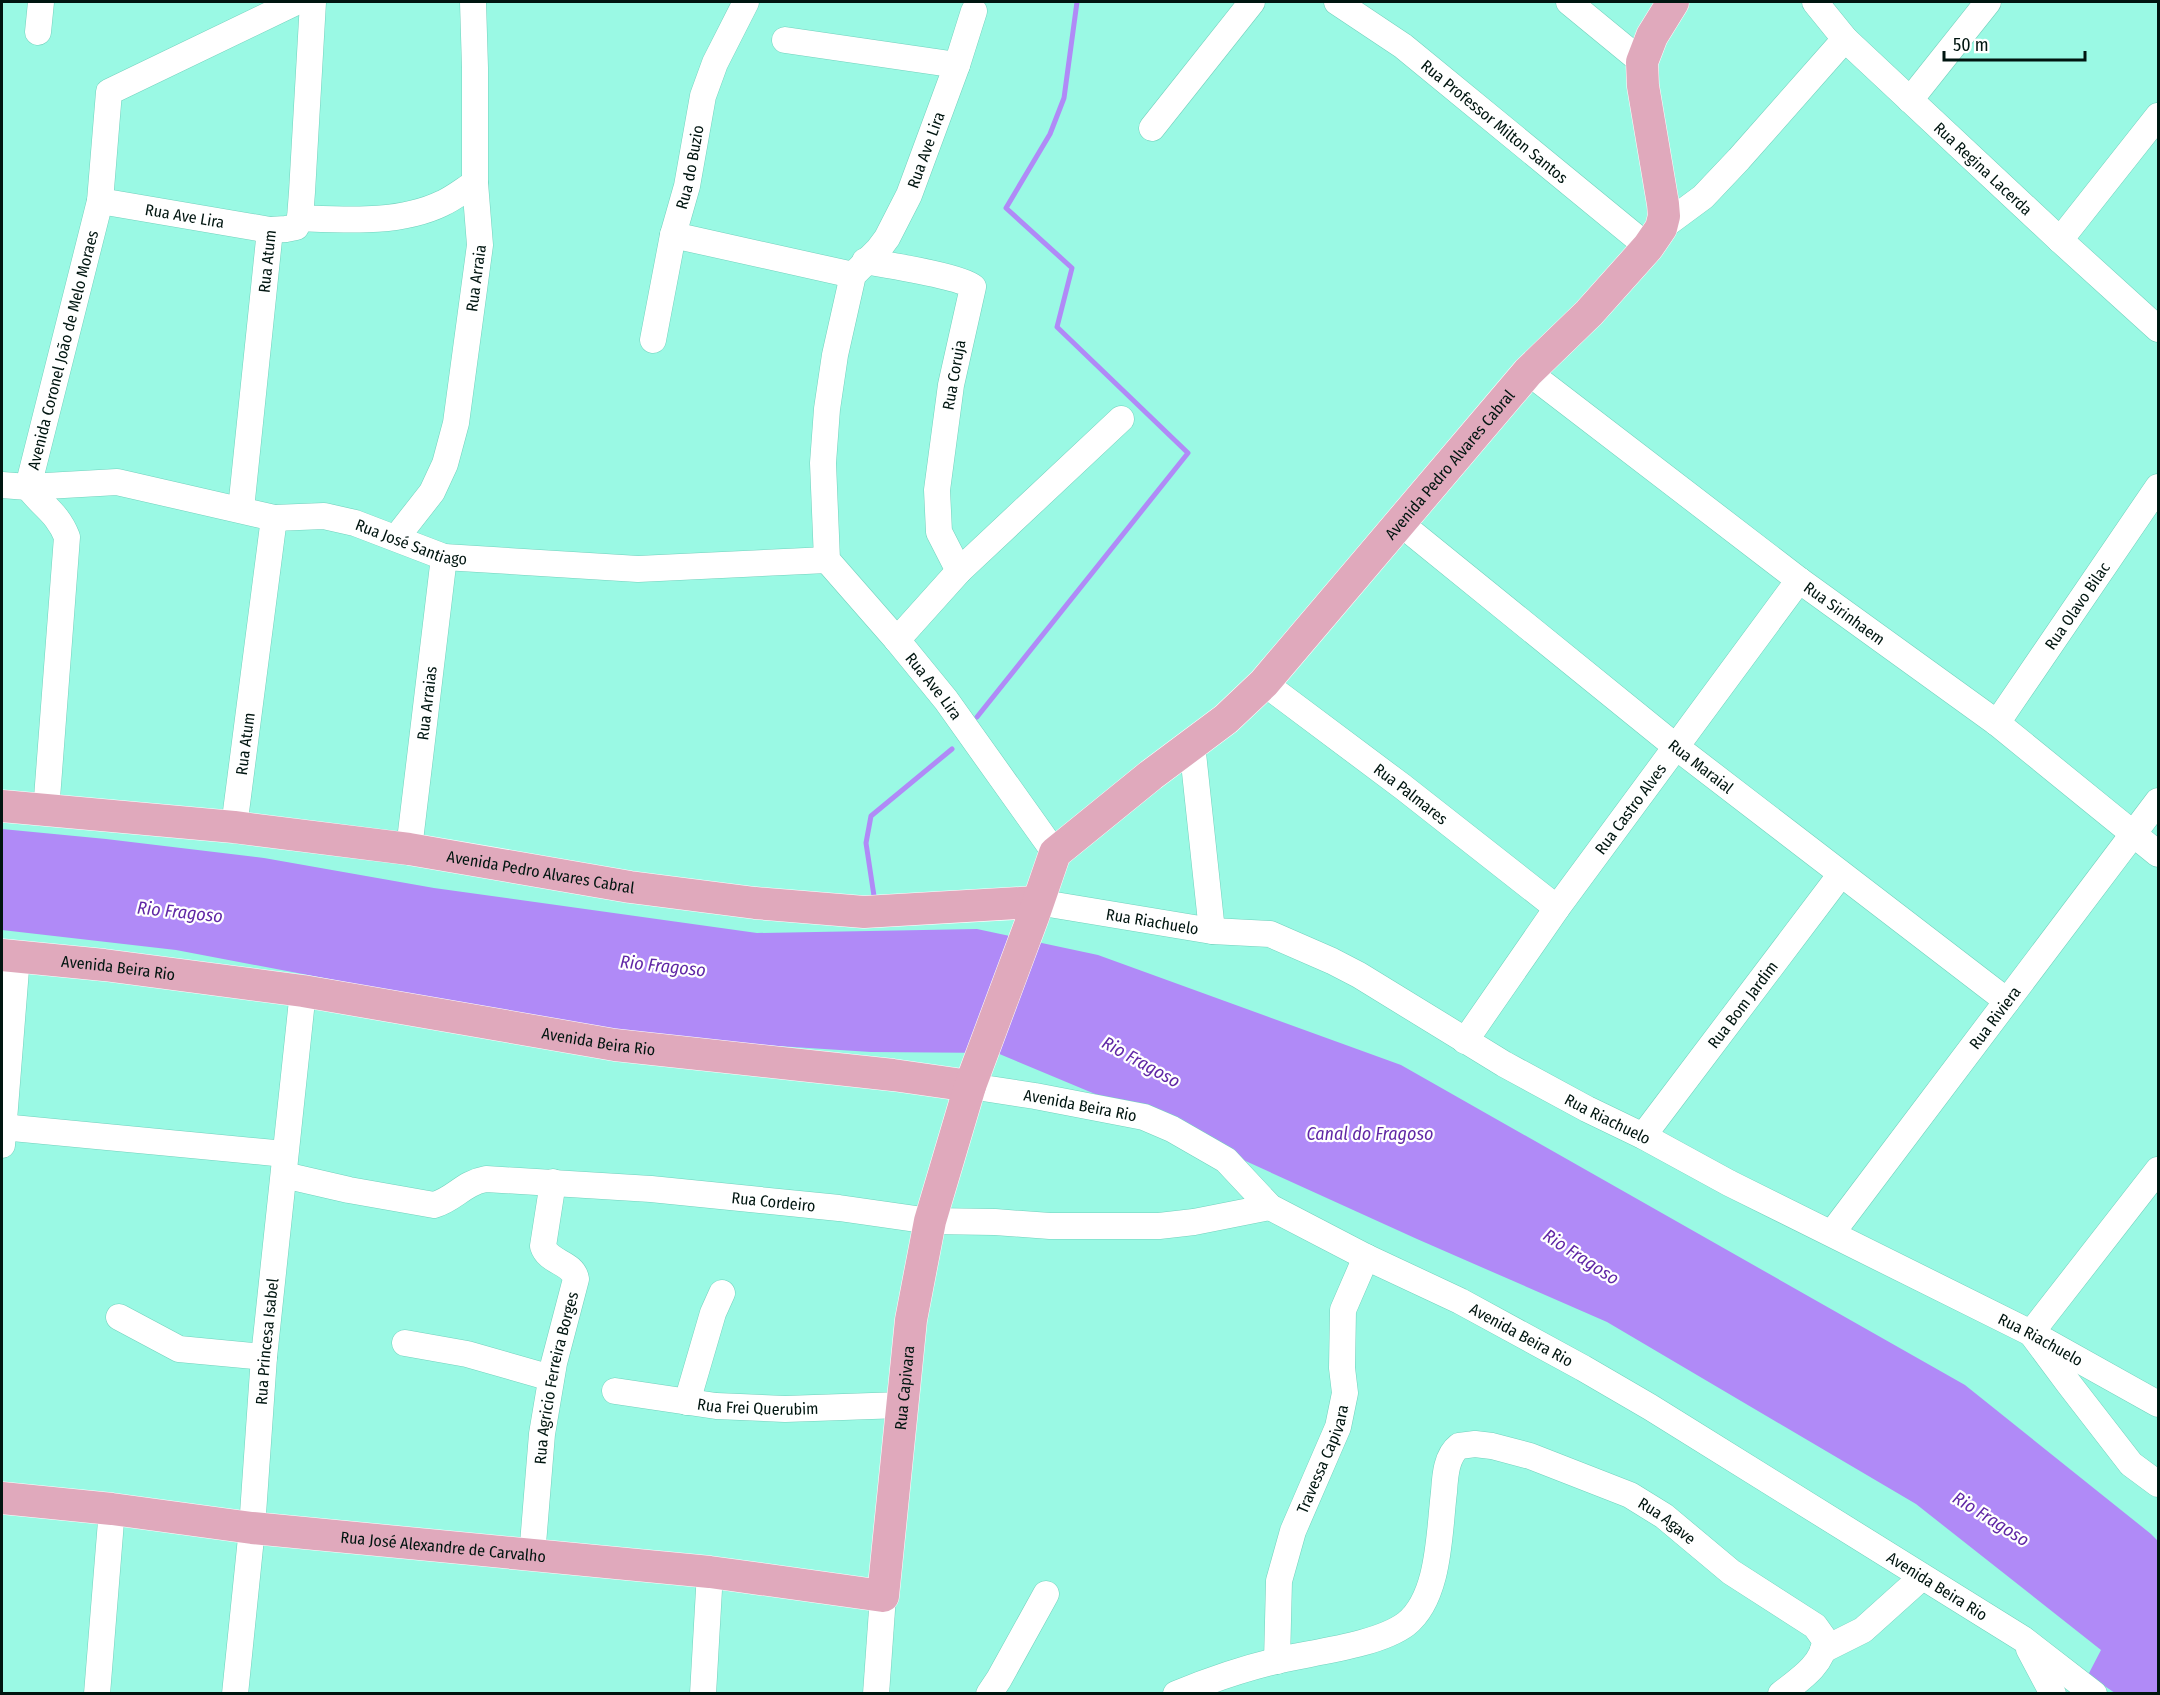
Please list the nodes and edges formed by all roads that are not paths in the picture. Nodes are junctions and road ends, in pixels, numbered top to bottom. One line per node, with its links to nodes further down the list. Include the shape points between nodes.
1 (41, 2): 13 (street)
2 (296, 2): 22 (street, Avenida Coronel João de Melo Moraes, via 110,92)
3 (313, 2): 23 (street, Rua Atum)
4 (473, 2): 21 (street, Rua Arraia)
5 (746, 2): 25 (street, Rua do Buzio, via 715,63 704,96)
6 (1252, 2): 20 (street)
7 (1337, 2): 26 (street, Rua Professor Milton Santos, via 1403,46)
8 (1569, 2): 16 (street)
9 (1673, 2): 16 (main road, via 1652,36)
10 (1815, 2): 14 (street, Rua Regina Lacerda)
11 (1988, 2): 18 (street)
12 (974, 11): 17 (street, Rua Ave Lira)
13 (38, 32)
14 (1845, 39): 18 (street, Rua Regina Lacerda); 26 (street, via 1703,198)
15 (785, 40): 17 (street)
16 (1642, 62): 26 (main road, via 1664,216)
17 (957, 65): 28 (street, Rua Ave Lira, via 909,195 887,238)
18 (1910, 100): 27 (street, Rua Regina Lacerda)
19 (2158, 116): 27 (street)
20 (1152, 128)
21 (475, 183): 23 (street, via 443,203 411,213 354,220); 39 (street, Rua Arraia, via 479,265 456,423 445,464 432,492)
22 (100, 201): 24 (street, Rua Ave Lira); 34 (street, Avenida Coronel João de Melo Moraes)
23 (300, 218): 24 (street, Rua Atum, via 296,227)
24 (270, 230): 36 (street, Rua Atum)
25 (673, 235): 28 (street); 30 (street, Rua do Buzio)
26 (1654, 238): 31 (main road, Avenida Pedro Alvares Cabral, via 1589,313)
27 (2060, 240): 29 (street, Rua Regina Lacerda)
28 (859, 268): 41 (street, via 835,355 827,409 823,463); 42 (street, Rua Coruja, via 936,275 973,287 951,385 937,490 939,532)
29 (2158, 329)
30 (652, 340)
31 (1528, 372): 38 (main road, Avenida Pedro Alvares Cabral); 43 (street, Rua Sirinhaem)
32 (1120, 419): 42 (street)
33 (2, 485): 34 (street, Rua José Santiago)
34 (28, 487): 36 (street, Rua José Santiago, via 117,483); 51 (street, Avenida Coronel João de Melo Moraes, via 53,512 67,537)
35 (2158, 487): 46 (street, Rua Olavo Bilac)
36 (241, 509): 37 (street, Rua José Santiago)
37 (274, 518): 39 (street, Rua José Santiago, via 324,516); 52 (street, Rua Atum)
38 (1400, 523): 45 (main road, Avenida Pedro Alvares Cabral); 48 (street, Rua Maraial)
39 (396, 538): 40 (street, Rua José Santiago)
40 (444, 557): 41 (street, Rua José Santiago, via 638,569); 54 (street, Rua Arraias)
41 (826, 560): 44 (street, Rua Ave Lira)
42 (959, 571): 44 (street)
43 (1799, 580): 46 (street, Rua Sirinhaem); 48 (street, Rua Castro Alves)
44 (897, 640): 55 (street, Rua Ave Lira, via 968,729)
45 (1264, 683): 47 (main road, Avenida Pedro Alvares Cabral); 58 (street, Rua Palmares)
46 (1997, 723): 53 (street, Rua Sirinhaem)
47 (1192, 744): 55 (main road, Avenida Pedro Alvares Cabral); 60 (street)
48 (1675, 746): 57 (street, Rua Maraial); 58 (street, Rua Castro Alves)
49 (2158, 801): 53 (street, Rua Riviera)
50 (2, 806): 51 (main road, Avenida Pedro Alvares Cabral)
51 (46, 811): 52 (main road, Avenida Pedro Alvares Cabral)
52 (234, 827): 54 (main road, Avenida Pedro Alvares Cabral)
53 (2133, 834): 56 (street, Rua Sirinhaem); 63 (street, Rua Riviera)
54 (409, 849): 59 (main road, Avenida Pedro Alvares Cabral, via 630,887 755,903 864,912)
55 (1054, 853): 59 (main road)
56 (2158, 854)
57 (1841, 874): 63 (street, Rua Maraial); 67 (street, Rua Bom Jardim)
58 (1557, 908): 64 (street, Rua Castro Alves)
59 (1035, 910): 60 (street, Rua Riachuelo); 65 (main road)
60 (1212, 931): 64 (street, Rua Riachuelo, via 1270,934 1359,975)
61 (9, 956): 62 (main road, Avenida Beira Rio); 66 (street)
62 (303, 991): 65 (main road, Avenida Beira Rio, via 615,1044 893,1075); 68 (street, Rua Princesa Isabel)
63 (2007, 1001): 73 (street, Rua Riviera)
64 (1465, 1041): 67 (street, Rua Riachuelo)
65 (975, 1075): 71 (street, Avenida Beira Rio, via 1035,1096 1144,1117 1172,1129 1226,1160); 72 (main road, Rua Capivara)
66 (2, 1133): 68 (street, Rua Cordeiro)
67 (1643, 1136): 73 (street, Rua Riachuelo)
68 (284, 1165): 70 (street, Rua Cordeiro, via 349,1190 434,1205 480,1180); 79 (street, Rua Princesa Isabel)
69 (2158, 1170): 77 (street)
70 (553, 1182): 72 (street, Rua Cordeiro, via 781,1202); 80 (street, Rua Agricio Ferreira Borges, via 543,1246 547,1255 573,1271 576,1279)
71 (1270, 1207): 72 (street, Rua Cordeiro, via 1159,1226); 74 (street, Avenida Beira Rio)
72 (930, 1221): 84 (main road, Rua Capivara, via 916,1284)
73 (1832, 1233): 77 (street, Rua Riachuelo)
74 (1366, 1257): 91 (street, Avenida Beira Rio, via 1460,1301 1583,1368); 96 (street, Travessa Capivara, via 1343,1310 1345,1393 1338,1427 1293,1532 1279,1581)
75 (722, 1293): 82 (street)
76 (119, 1317): 79 (street, via 179,1349)
77 (2031, 1333): 83 (street, Rua Riachuelo); 85 (street, via 2131,1464)
78 (405, 1343): 80 (street, via 467,1354)
79 (264, 1357): 88 (street, Rua Princesa Isabel)
80 (551, 1378): 89 (street, Rua Agricio Ferreira Borges, via 542,1434)
81 (615, 1391): 82 (street, Rua Frei Querubim)
82 (687, 1402): 84 (street, Rua Frei Querubim, via 785,1409)
83 (2158, 1404)
84 (901, 1405): 93 (main road, Rua Capivara)
85 (2158, 1484)
86 (2, 1498): 87 (main road, Rua José Alexandre de Carvalho)
87 (112, 1509): 88 (main road, Rua José Alexandre de Carvalho); 99 (street)
88 (252, 1528): 89 (main road, Rua José Alexandre de Carvalho); 100 (street, Rua Princesa Isabel)
89 (532, 1556): 90 (main road, Rua José Alexandre de Carvalho)
90 (710, 1572): 93 (main road, Rua José Alexandre de Carvalho); 101 (street)
91 (1922, 1577): 94 (street, Avenida Beira Rio); 95 (street, via 1863,1630)
92 (1046, 1594): 103 (street)
93 (884, 1596): 102 (street, Rua Capivara)
94 (2023, 1639): 98 (street, Avenida Beira Rio); 106 (street, Avenida Beira Rio)
95 (1823, 1650): 96 (street, Rua Agave, via 1825,1640 1815,1626 1731,1572 1664,1516 1630,1495 1530,1456 1462,1444 1449,1462 1434,1574 1424,1602 1410,1620 1398,1629 1364,1641); 105 (street, via 1812,1667)
96 (1277, 1661): 97 (street)
97 (1212, 1687): 104 (street)
98 (2088, 1689)
99 (97, 1694)
100 (236, 1694)
101 (703, 1694)
102 (876, 1694)
103 (990, 1694)
104 (1176, 1694)
105 (1781, 1694)
106 (2053, 1694)

